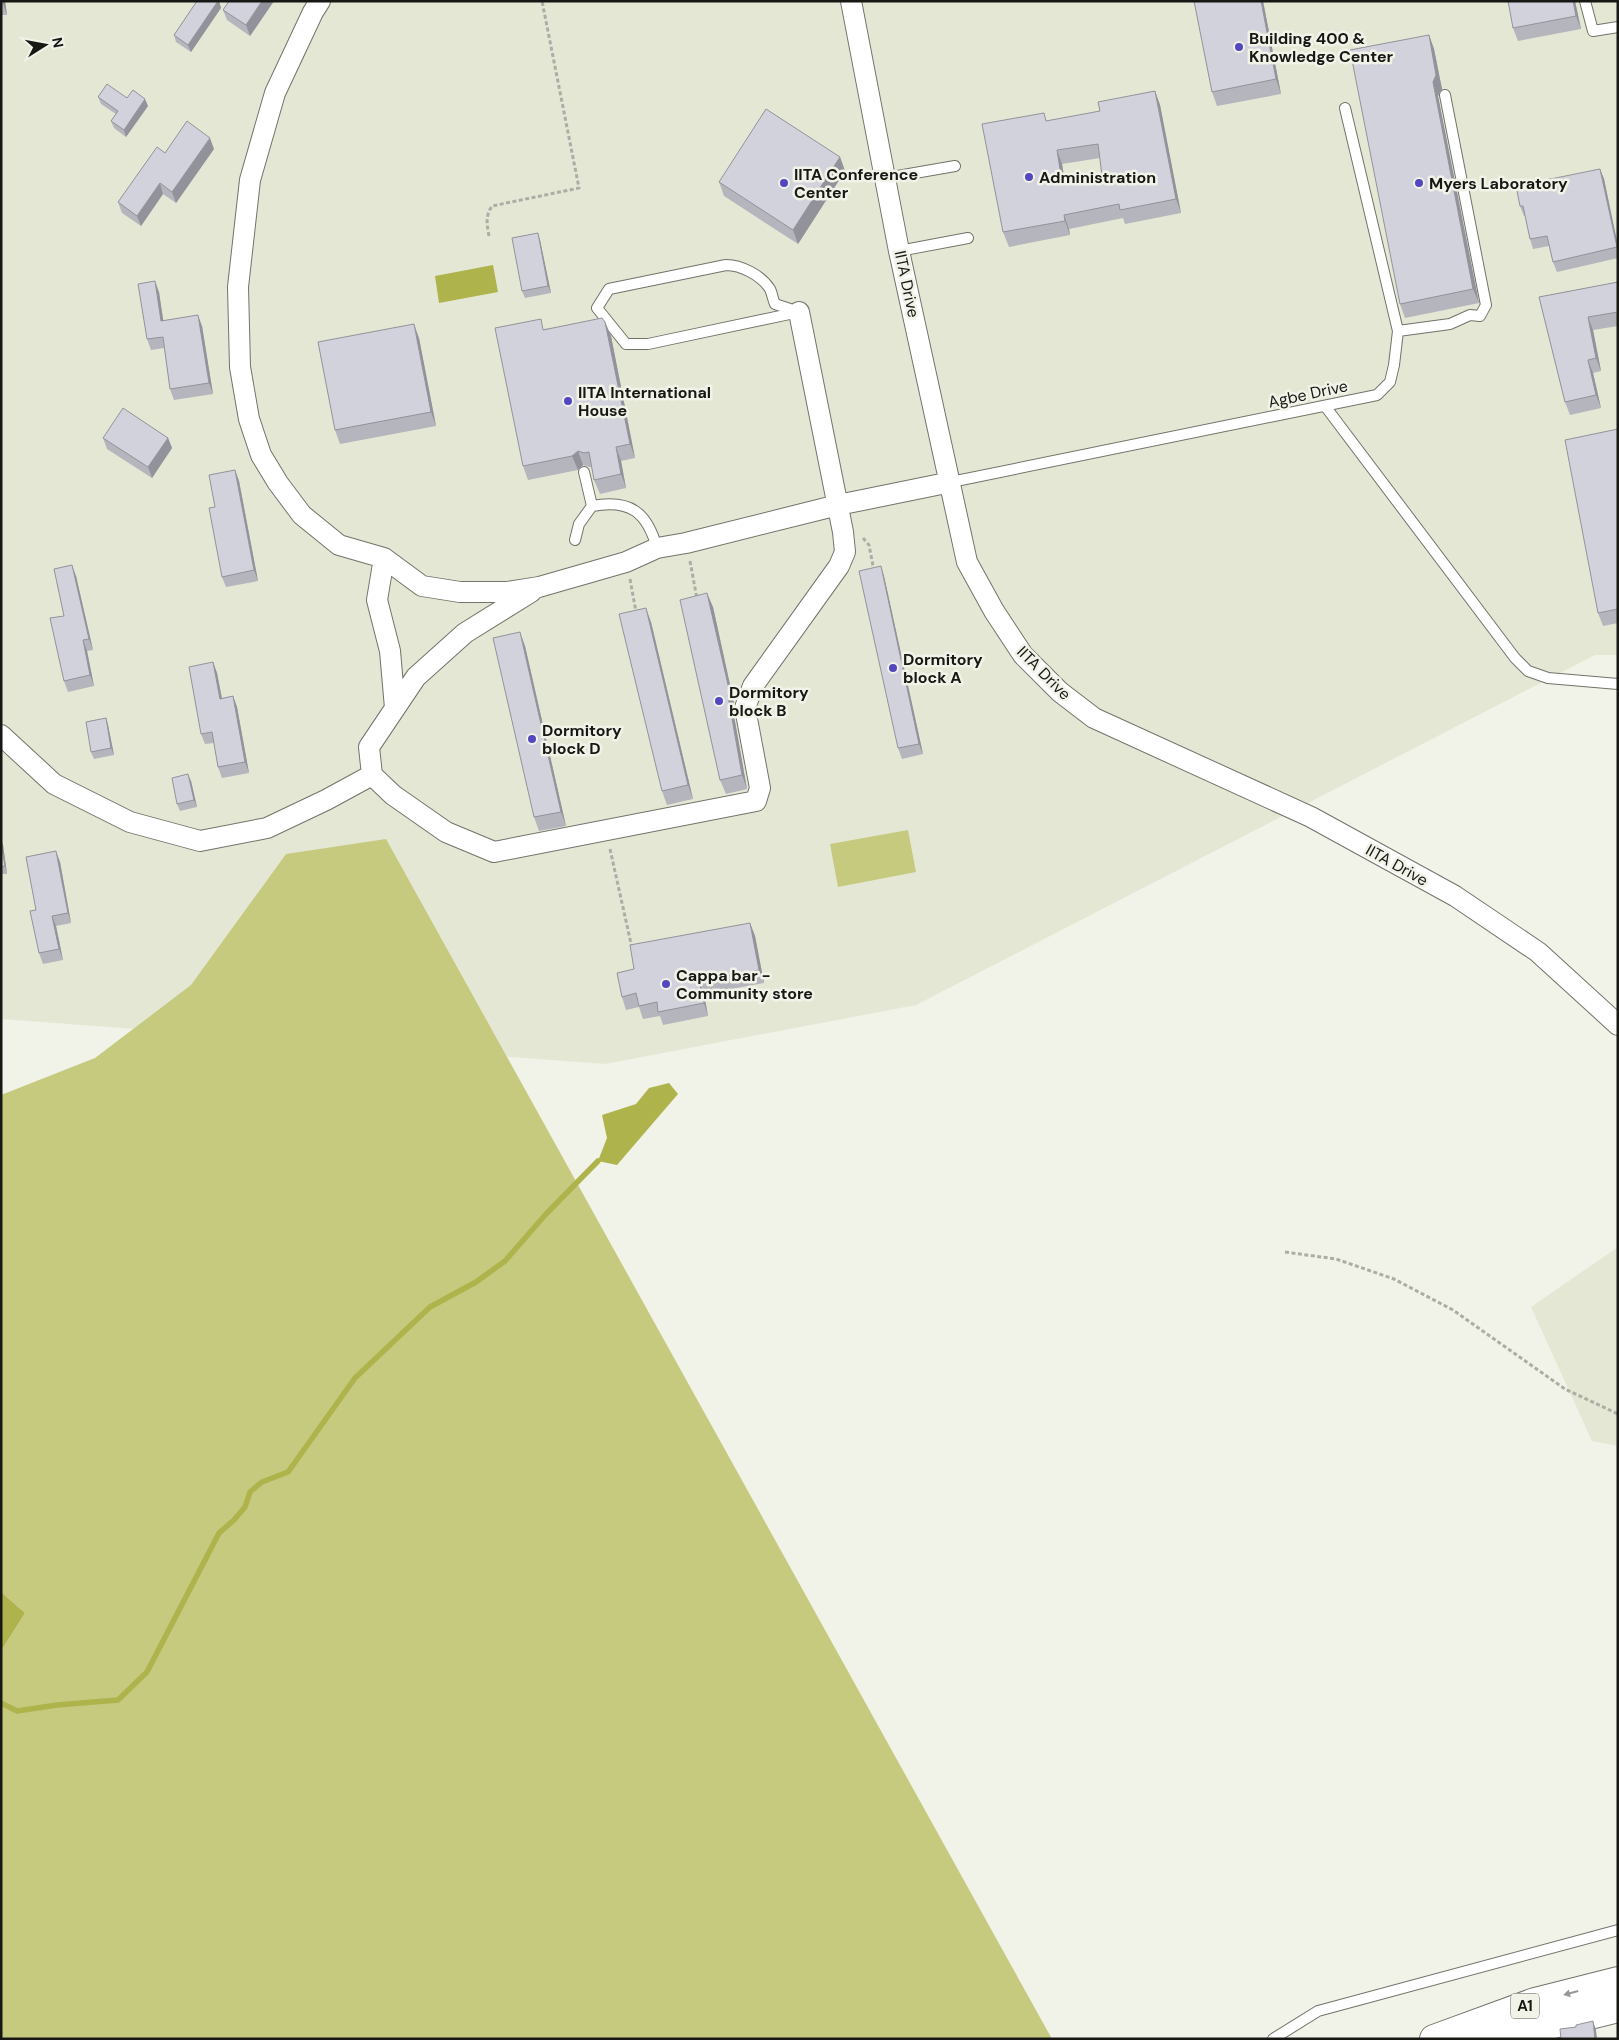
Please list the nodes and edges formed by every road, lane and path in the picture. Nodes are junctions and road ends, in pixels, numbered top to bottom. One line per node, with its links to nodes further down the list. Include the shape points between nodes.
1 (320, 1): 23 (street, via 275,93 250,180 238,286 240,367 248,419 262,455 302,515 339,545)
2 (542, 1): 10 (path, via 579,188 492,206 486,220)
3 (851, 1): 9 (street, IITA Drive)
4 (1586, 1): 5 (lane, via 1593,31)
5 (1618, 27)
6 (1445, 95): 14 (lane, via 1486,305 1480,316 1470,315 1450,324)
7 (1345, 108): 14 (lane, Agbe Drive)
8 (954, 166): 9 (lane)
9 (886, 178): 12 (street, IITA Drive)
10 (489, 236)
11 (968, 238): 12 (lane)
12 (900, 251): 17 (street, IITA Drive)
13 (799, 312): 13 (lane, via 775,304 770,289 760,278 737,265 609,289 598,308 626,344 648,344); 18 (street)
14 (1398, 331): 15 (lane, Agbe Drive, via 1390,382 1377,395)
15 (1325, 406): 17 (lane, Agbe Drive); 28 (lane, via 1514,658 1528,671 1548,678)
16 (584, 472): 19 (lane)
17 (951, 482): 18 (street); 34 (street, IITA Drive, via 967,562 1023,655 1060,692 1094,718 1311,818 1455,896 1538,952)
18 (838, 505): 21 (street); 32 (street, via 845,552 839,566 753,686 745,708 760,788 756,801)
19 (592, 506): 20 (lane, via 579,524); 22 (lane, via 606,503 629,507 641,514)
20 (575, 540)
21 (686, 543): 22 (street); 26 (path)
22 (657, 548): 24 (street)
23 (384, 558): 25 (street, via 422,586 460,592); 29 (street, via 377,600 390,651)
24 (626, 562): 25 (street); 27 (path)
25 (539, 588): 29 (street, via 465,633 416,678)
26 (699, 608)
27 (638, 620)
28 (1618, 684)
29 (395, 708): 31 (street, via 369,747)
30 (1, 735): 31 (street, via 54,784 130,822 200,841 267,828)
31 (372, 775): 32 (street, via 393,795 446,832 494,852)
32 (606, 831): 33 (path)
33 (632, 950)
34 (1618, 1025)
35 (1285, 1252): 36 (path, via 1336,1259 1394,1280 1453,1310 1565,1389)
36 (1618, 1414)
37 (1618, 1930): 40 (lane, via 1318,2011)
38 (1618, 1981): 41 (highway, A1, one-way to 41, via 1536,2002)
39 (1618, 2008): 42 (highway, A1)
40 (1273, 2039)
41 (1434, 2039)
42 (1493, 2039)

